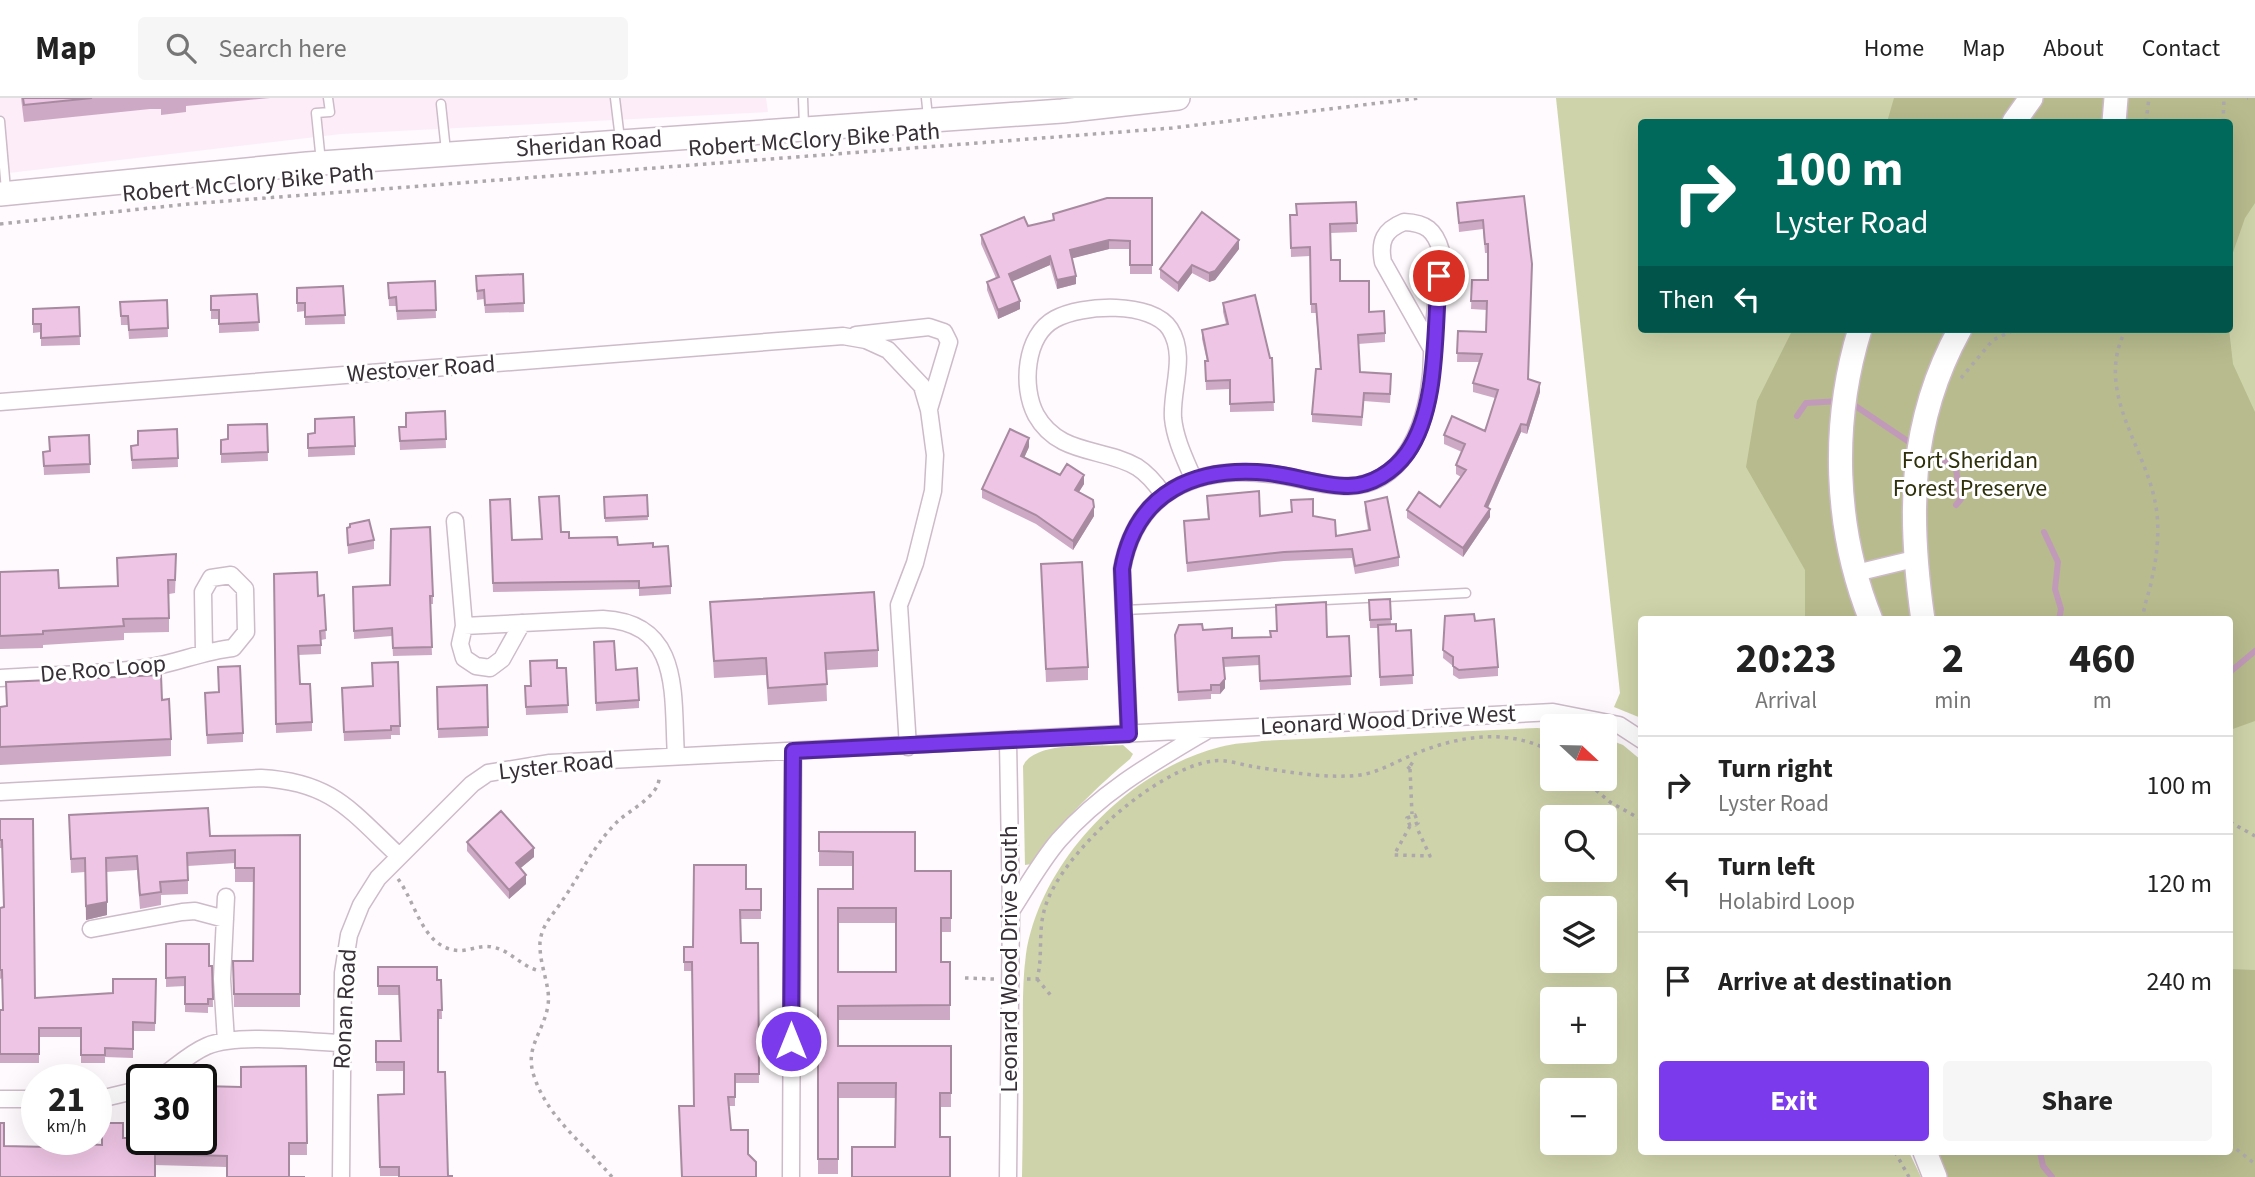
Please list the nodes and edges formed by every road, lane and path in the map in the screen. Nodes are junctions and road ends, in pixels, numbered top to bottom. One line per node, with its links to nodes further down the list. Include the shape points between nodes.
1 (328, 98): 22 (lane, via 330,112 316,113)
2 (615, 98): 20 (lane)
3 (803, 98): 19 (lane)
4 (1178, 98): 10 (main road, Sheridan Road)
5 (1420, 98): 24 (path, Robert McClory Bike Path, via 1158,129 188,204)
6 (2031, 98): 14 (main road)
7 (2116, 98): 15 (main road)
8 (2149, 98): 16 (path)
9 (2224, 98): 17 (path)
10 (1116, 101): 12 (main road, Sheridan Road)
11 (441, 104): 21 (lane)
12 (1070, 104): 13 (main road, Sheridan Road)
13 (927, 109): 19 (main road, Sheridan Road)
14 (2016, 119)
15 (2114, 119)
16 (2146, 119)
17 (2223, 119)
18 (0, 121): 23 (lane)
19 (804, 129): 20 (main road, Sheridan Road)
20 (621, 142): 21 (main road, Sheridan Road)
21 (446, 154): 22 (main road, Sheridan Road)
22 (321, 163): 23 (main road, Sheridan Road)
23 (3, 194)
24 (0, 224)
25 (1859, 333): 38 (main road, via 1841,445 1842,509)
26 (1958, 333): 37 (main road, via 1942,363 1925,419 1913,481)
27 (2008, 333): 31 (path, via 1993,340)
28 (2124, 333): 43 (path, via 2114,372 2118,399 2157,513 2157,551)
29 (843, 336): 32 (street, Westover Road); 33 (street, Westover Road, via 888,350 922,386); 33 (street, Westover Road, via 929,327 944,332 949,342)
30 (1432, 349): 30 (street, via 1441,251 1428,227 1404,222 1384,236 1380,247 1383,262); 34 (street, via 1426,410 1408,452 1390,471 1351,486 1245,472)
31 (1959, 380)
32 (0, 402)
33 (929, 410): 53 (street, Westover Road, via 936,455 933,491 899,605)
34 (1193, 478): 35 (street); 35 (street, via 1173,421 1176,341 1160,317 1129,308 1072,312 1053,320 1031,350 1028,392 1037,415 1066,445 1139,468)
35 (1163, 494): 40 (street, via 1146,511 1126,550 1122,569)
36 (455, 521): 45 (street)
37 (1914, 559): 38 (street); 42 (main road)
38 (1856, 573): 41 (main road)
39 (1466, 593): 40 (lane)
40 (1125, 610): 49 (street)
41 (1870, 616)
42 (1922, 616)
43 (2144, 616)
44 (522, 623): 45 (street); 45 (street, via 502,659 490,668 464,658 460,644); 56 (street, via 621,620 646,631 670,665)
45 (464, 626)
46 (204, 651): 46 (street, De Roo Loop, via 233,648 246,632 245,589 230,575 211,578 203,592); 47 (street, De Roo Loop, via 143,669)
47 (0, 678)
48 (1208, 730): 49 (street, Leonard Wood Drive West); 50 (street, Leonard Wood Drive West, via 1553,712 1614,723); 68 (street, via 1126,778 1088,809 1057,842)
49 (1129, 734): 51 (street, Lyster Road)
50 (1638, 738)
51 (1007, 741): 53 (street, Lyster Road); 68 (street, Leonard Wood Drive South)
52 (1540, 745): 55 (path, via 1502,736 1470,737)
53 (908, 747): 54 (street, Lyster Road)
54 (793, 751): 56 (street, Lyster Road); 87 (street)
55 (1410, 755): 60 (path); 74 (path, via 1363,775 1287,772 1214,760 1141,794 1081,848 1060,879 1044,909)
56 (676, 757): 66 (street, Lyster Road, via 550,763 488,773)
57 (659, 777): 71 (path, via 650,796 590,851 546,921 540,940)
58 (1597, 791): 61 (path)
59 (0, 792): 66 (street, via 289,780 332,795)
60 (1412, 814): 63 (path, via 1406,820); 64 (path, via 1418,818)
61 (1638, 818)
62 (2233, 824): 65 (path)
63 (1410, 826): 64 (path); 64 (path, via 1394,855 1430,856)
64 (1416, 826)
65 (2255, 836)
66 (394, 861): 71 (path, via 422,924 436,941 454,950 492,946); 77 (street, Ronan Road, via 361,905 349,934)
67 (226, 897): 69 (street)
68 (1011, 911): 73 (street, Leonard Wood Drive South)
69 (225, 919): 70 (street, via 195,911); 76 (street)
70 (91, 929)
71 (541, 971): 86 (path, via 548,988 548,1006 532,1042 529,1060 534,1079 564,1124)
72 (965, 978): 73 (path)
73 (1009, 979): 74 (path); 88 (street, Leonard Wood Drive South)
74 (1037, 979): 75 (path)
75 (1053, 998)
76 (226, 1041): 77 (street); 78 (street, via 207,1046)
77 (342, 1043): 85 (street, Ronan Road)
78 (181, 1064)
79 (0, 1099): 80 (street)
80 (21, 1100)
81 (2233, 1146): 84 (path)
82 (1897, 1155): 89 (path)
83 (1925, 1155): 90 (main road)
84 (2255, 1164)
85 (341, 1177)
86 (612, 1177)
87 (791, 1177)
88 (1008, 1177)
89 (1909, 1177)
90 (1935, 1177)

